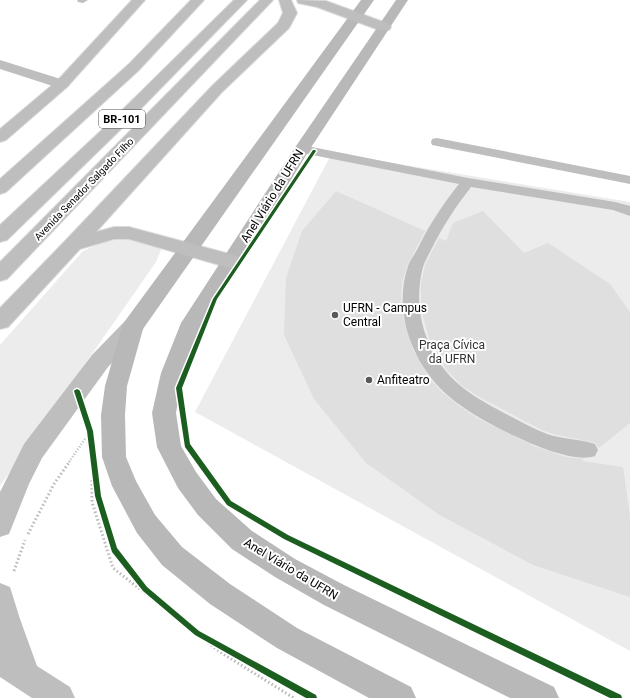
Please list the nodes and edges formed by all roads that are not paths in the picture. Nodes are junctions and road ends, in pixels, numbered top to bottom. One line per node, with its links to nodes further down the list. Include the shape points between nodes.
1 (198, 0): 18 (main road, BR-101, via 134,67)
2 (241, 0): 20 (main road, Avenida Senador Salgado Filho / BR-101)
3 (267, 0): 24 (main road, Avenida Senador Salgado Filho)
4 (285, 0): 21 (main road, via 290,13 284,25 217,89)
5 (303, 0): 9 (main road)
6 (368, 0): 9 (main road)
7 (402, 0): 10 (main road, Anel Viário da UFRN)
8 (139, 2): 12 (main road)
9 (356, 16): 10 (main road); 22 (main road)
10 (384, 27): 15 (main road, Anel Viário da UFRN)
11 (0, 64): 12 (main road)
12 (62, 84): 13 (main road)
13 (0, 137)
14 (437, 142): 16 (lane)
15 (302, 149): 17 (lane); 23 (main road, Anel Viário da UFRN)
16 (630, 180)
17 (468, 182): 19 (lane); 27 (lane, via 448,207 416,266 411,288 412,317 418,344 437,373 450,387 481,409 546,442)
18 (0, 188)
19 (630, 210)
20 (0, 236)
21 (73, 245): 22 (main road, via 114,233 134,234); 25 (main road)
22 (190, 249): 23 (main road); 26 (main road)
23 (230, 261): 34 (main road, Anel Viário da UFRN, via 192,323 172,373 164,413 169,448 187,480 207,507 242,540 285,568 334,595)
24 (0, 274)
25 (0, 320)
26 (132, 327): 28 (main road, via 100,360 33,451 17,482); 33 (main road, via 116,386 113,415 114,457 125,486 146,524 172,556 220,594 287,638)
27 (588, 450)
28 (0, 526)
29 (1, 600): 31 (main road, via 5,619)
30 (0, 659): 31 (main road)
31 (26, 676): 32 (main road)
32 (60, 698)
33 (400, 698)
34 (543, 698)

